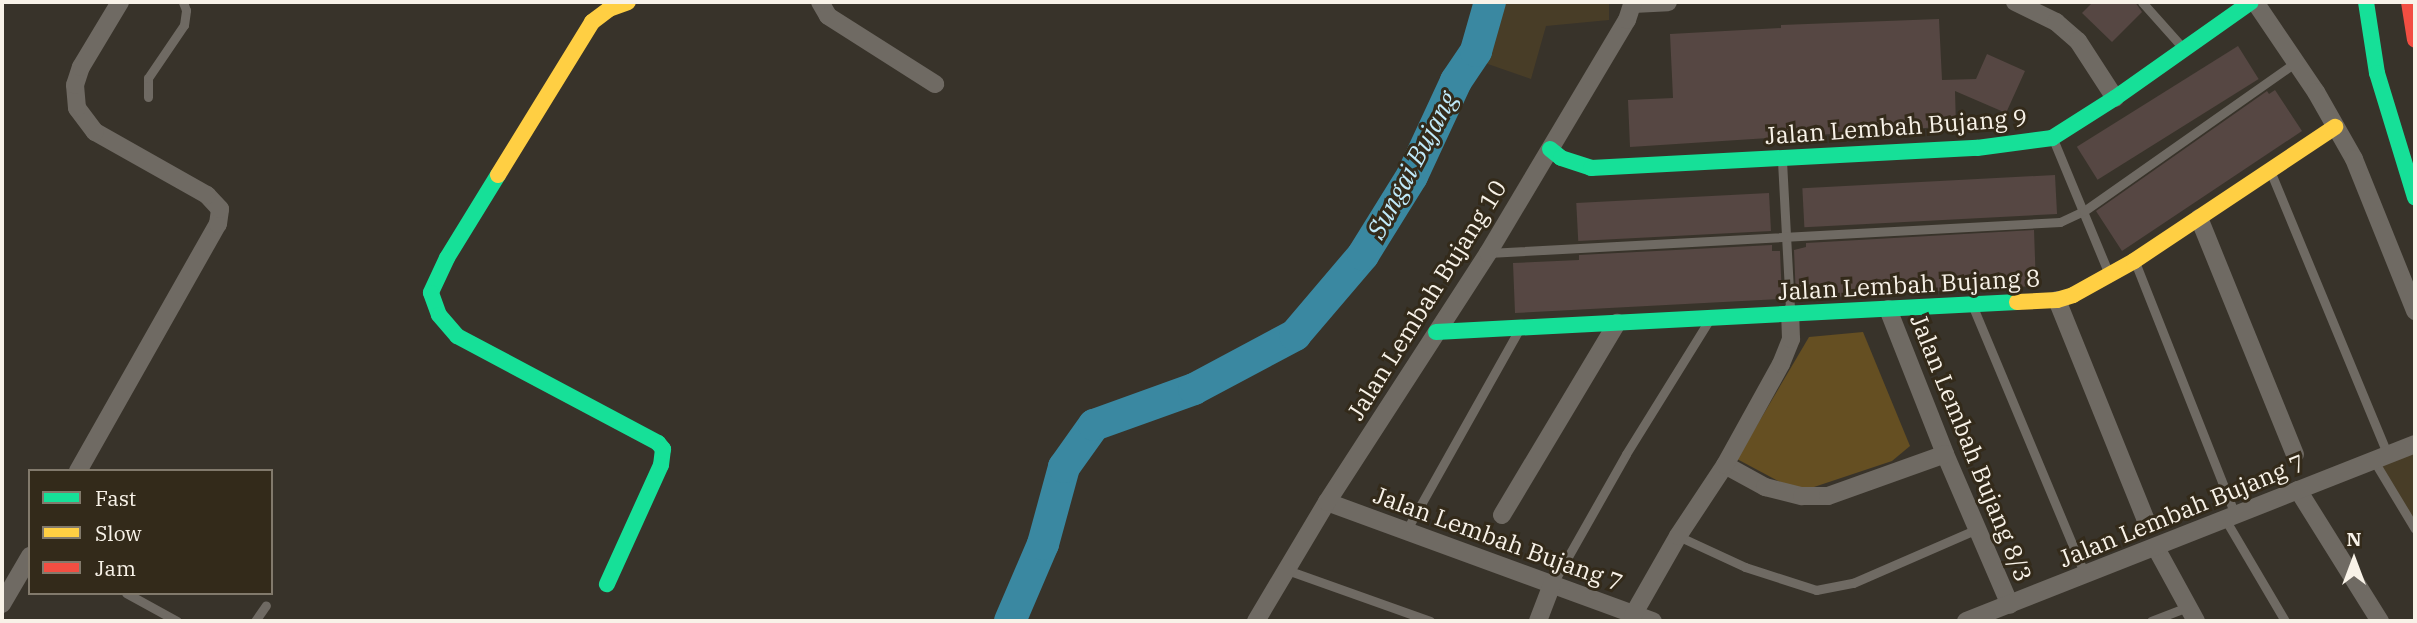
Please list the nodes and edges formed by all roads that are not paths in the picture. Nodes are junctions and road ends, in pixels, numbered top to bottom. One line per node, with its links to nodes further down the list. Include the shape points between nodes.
1 (120, 2): 44 (street, via 81,67 75,85 77,108 95,132 207,195 219,209 218,224)
2 (183, 2): 16 (lane, via 184,25 148,78)
3 (628, 2): 58 (street, via 592,22 447,258 431,293 439,315 457,336 663,449 661,465)
4 (820, 2): 15 (street, via 828,16)
5 (1668, 2): 11 (street)
6 (2015, 2): 17 (street, via 2056,23 2078,41)
7 (2142, 2): 13 (lane)
8 (2253, 2): 13 (street, Jalan Lembah Bujang 9); 14 (street)
9 (2366, 2): 23 (street, via 2377,73)
10 (2409, 2): 12 (street)
11 (1633, 3): 20 (street, Jalan Lembah Bujang 10)
12 (2415, 40)
13 (2184, 49): 17 (street, Jalan Lembah Bujang 9)
14 (2296, 62): 18 (street); 24 (lane)
15 (936, 84)
16 (148, 97)
17 (2115, 98): 19 (street, Jalan Lembah Bujang 9)
18 (2335, 127): 22 (street, Jalan Lembah Bujang 8); 33 (street, via 2354,159)
19 (2052, 138): 21 (street, Jalan Lembah Bujang 9, via 1977,148); 24 (lane)
20 (1550, 149): 21 (street, Jalan Lembah Bujang 9, via 1561,158 1591,168); 27 (street, Jalan Lembah Bujang 10)
21 (1782, 159): 26 (lane)
22 (2270, 171): 25 (street, Jalan Lembah Bujang 8); 42 (lane)
23 (2415, 197)
24 (2084, 211): 26 (lane, via 2043,226); 29 (lane)
25 (2199, 218): 28 (street, Jalan Lembah Bujang 8); 41 (street)
26 (1786, 236): 27 (lane); 34 (lane)
27 (1488, 253): 38 (street, Jalan Lembah Bujang 10)
28 (2134, 261): 29 (street, Jalan Lembah Bujang 8); 48 (lane)
29 (2109, 275): 30 (street, Jalan Lembah Bujang 8)
30 (2057, 300): 31 (street, Jalan Lembah Bujang 8); 49 (street)
31 (1972, 306): 32 (street, Jalan Lembah Bujang 8); 57 (lane)
32 (1888, 309): 34 (street, Jalan Lembah Bujang 8); 40 (street, Jalan Lembah Bujang 8/3)
33 (2415, 311)
34 (1790, 313): 35 (street, Jalan Lembah Bujang 8); 43 (street, via 1788,349)
35 (1711, 318): 36 (street, Jalan Lembah Bujang 8); 59 (lane)
36 (1617, 323): 37 (street, Jalan Lembah Bujang 8); 47 (street)
37 (1519, 328): 38 (street, Jalan Lembah Bujang 8); 52 (lane)
38 (1436, 332): 46 (street, Jalan Lembah Bujang 10)
39 (2415, 444): 42 (street, Jalan Lembah Bujang 7)
40 (1945, 454): 43 (street, via 1828,496 1802,496 1765,487); 51 (street, Jalan Lembah Bujang 8/3)
41 (2295, 454)
42 (2381, 458): 45 (street, Jalan Lembah Bujang 7); 50 (lane)
43 (1726, 465): 53 (street)
44 (79, 469)
45 (2298, 490): 48 (street, Jalan Lembah Bujang 7); 75 (street)
46 (1327, 502): 52 (street, Jalan Lembah Bujang 7); 56 (street, Jalan Lembah Bujang 10)
47 (1502, 515)
48 (2230, 516): 54 (street, Jalan Lembah Bujang 7); 74 (lane)
49 (2147, 523)
50 (2415, 529)
51 (1977, 530): 53 (lane, via 1853,583 1816,590 1745,567); 63 (street, Jalan Lembah Bujang 8/3)
52 (1406, 531): 59 (street, Jalan Lembah Bujang 7)
53 (1678, 536): 65 (street)
54 (2156, 548): 57 (street, Jalan Lembah Bujang 7); 64 (street)
55 (28, 559): 61 (street)
56 (1287, 570): 68 (street, Jalan Lembah Bujang 10); 69 (lane)
57 (2085, 576): 63 (street, Jalan Lembah Bujang 7)
58 (607, 584)
59 (1552, 585): 65 (street, Jalan Lembah Bujang 7); 70 (street)
60 (130, 595): 66 (lane)
61 (2, 604)
62 (265, 605): 67 (lane)
63 (2003, 612): 72 (street, Jalan Lembah Bujang 7)
64 (2191, 614): 73 (lane)
65 (1633, 615): 71 (street, Jalan Lembah Bujang 7)
66 (177, 621)
67 (255, 621)
68 (1256, 621)
69 (1430, 621)
70 (1538, 621)
71 (1653, 621)
72 (1966, 621)
73 (2151, 621)
74 (2285, 621)
75 (2380, 621)

